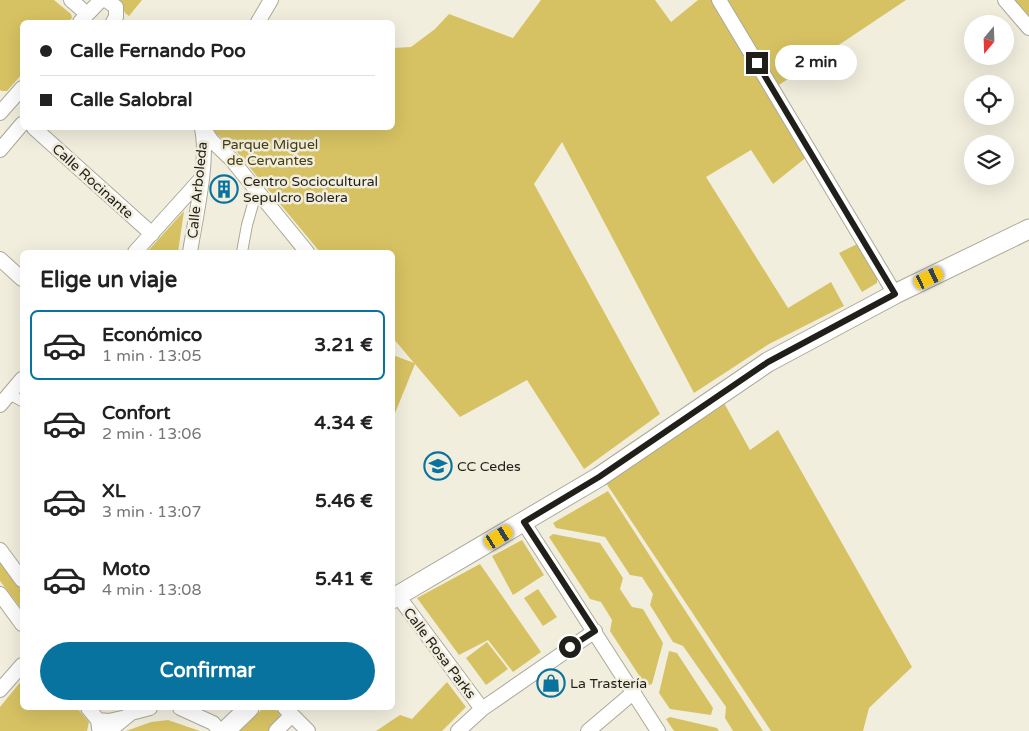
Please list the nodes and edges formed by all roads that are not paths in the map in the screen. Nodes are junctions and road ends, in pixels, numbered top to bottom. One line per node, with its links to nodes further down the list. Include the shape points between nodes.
1 (71, 0): 6 (street)
2 (104, 0): 6 (street); 7 (street, via 116,7)
3 (271, 0): 8 (street)
4 (719, 0): 27 (street)
5 (1005, 0): 9 (street)
6 (83, 18)
7 (114, 20)
8 (259, 20)
9 (1029, 28)
10 (20, 90): 11 (street)
11 (2, 106)
12 (20, 126): 16 (street)
13 (36, 130): 20 (street, Calle Rocinante)
14 (202, 130): 17 (street, Calle Arboleda)
15 (203, 130): 18 (street)
16 (0, 150)
17 (200, 180): 20 (street); 22 (street, Calle Arboleda)
18 (257, 190): 23 (street); 24 (street)
19 (1029, 229): 27 (main road)
20 (152, 234): 21 (street)
21 (138, 250)
22 (190, 250)
23 (242, 250)
24 (305, 250)
25 (0, 259): 26 (street)
26 (20, 277)
27 (895, 294): 32 (main road, via 768,362 599,477)
28 (20, 381): 29 (street)
29 (9, 394): 30 (street); 31 (street)
30 (20, 399)
31 (0, 405)
32 (524, 522): 36 (main road); 38 (street)
33 (0, 550): 34 (street)
34 (20, 577)
35 (0, 594): 37 (street)
36 (395, 597): 42 (street, Calle Rosa Parks)
37 (20, 621)
38 (595, 631): 41 (street); 42 (street)
39 (20, 667): 40 (street)
40 (0, 690)
41 (634, 692): 57 (street); 58 (street)
42 (482, 709): 56 (street)
43 (89, 710): 50 (street)
44 (123, 710): 49 (street)
45 (142, 710): 49 (street)
46 (184, 710): 52 (street, via 213,723)
47 (242, 710): 53 (main road)
48 (288, 711): 54 (street); 55 (street)
49 (131, 713): 50 (street); 51 (street)
50 (99, 726)
51 (108, 731)
52 (220, 731)
53 (225, 731)
54 (276, 731)
55 (308, 731)
56 (458, 731)
57 (588, 731)
58 (658, 731)

